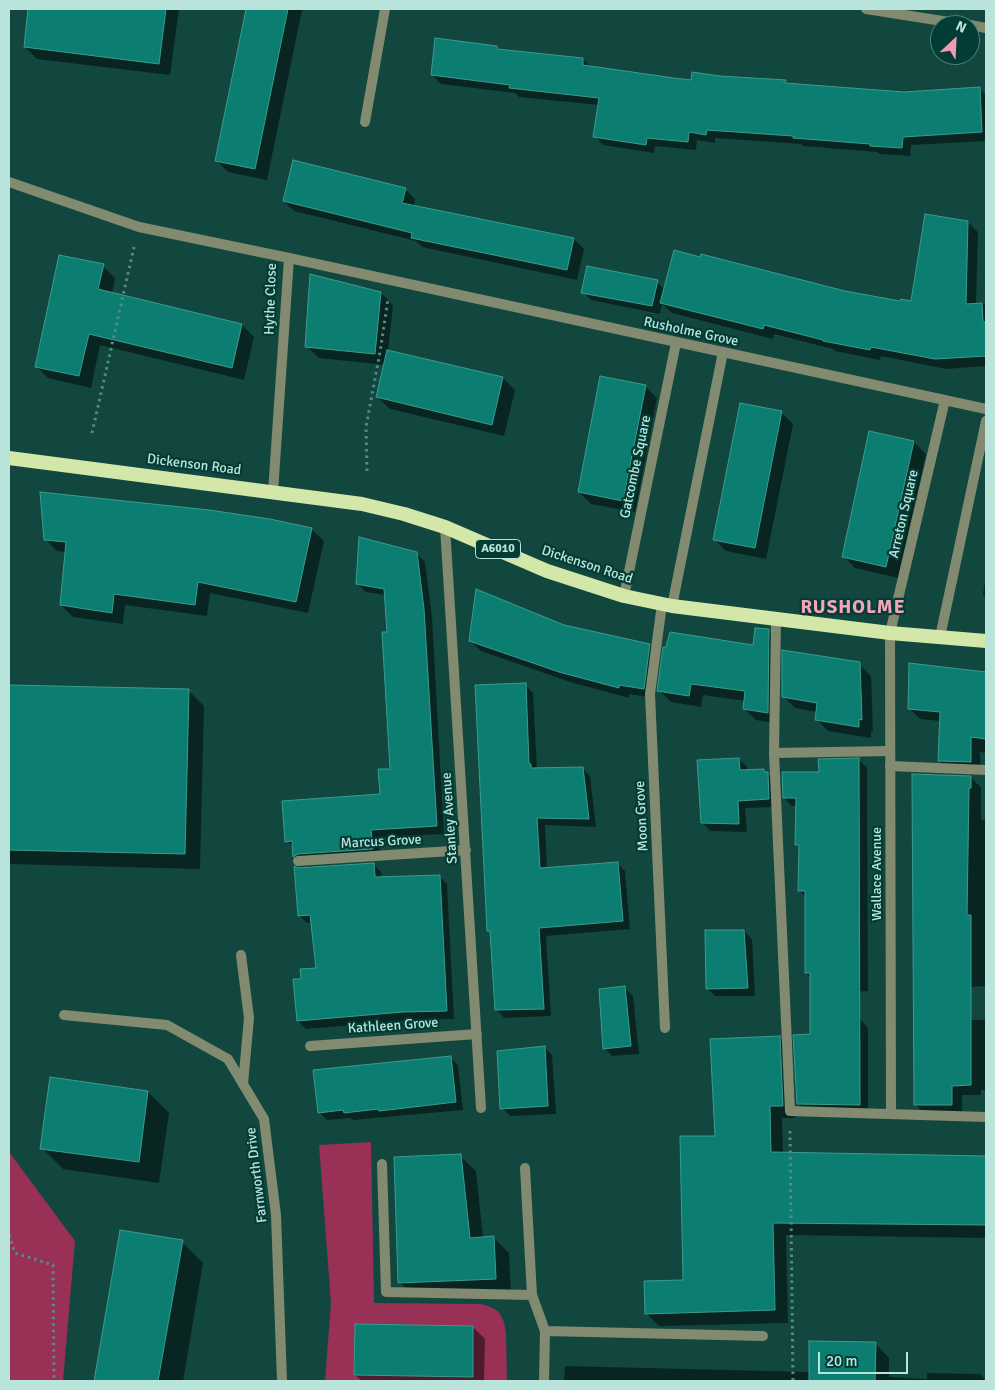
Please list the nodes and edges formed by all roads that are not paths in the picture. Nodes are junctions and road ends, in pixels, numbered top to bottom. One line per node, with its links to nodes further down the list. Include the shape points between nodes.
1 (384, 9): 4 (street)
2 (866, 9): 3 (street)
3 (930, 19)
4 (365, 122)
5 (9, 182): 6 (street, Hythe Close, via 139,227)
6 (289, 258): 7 (street, Rusholme Grove); 13 (street, Hythe Close)
7 (676, 343): 8 (street, Rusholme Grove); 15 (street, Gatcombe Square)
8 (723, 352): 9 (street, Rusholme Grove); 16 (street)
9 (945, 400): 10 (street, Rusholme Grove); 18 (street, Arreton Square)
10 (986, 409)
11 (986, 421): 19 (street)
12 (9, 458): 13 (highway, Dickenson Road / A6010)
13 (273, 492): 14 (highway, Dickenson Road / A6010, via 362,504)
14 (445, 526): 15 (highway, Dickenson Road / A6010, via 547,571); 25 (street, Stanley Avenue)
15 (624, 596): 16 (highway, Dickenson Road / A6010)
16 (667, 605): 17 (highway, Dickenson Road / A6010); 29 (street, Moon Grove, via 650,694)
17 (776, 618): 18 (highway, Dickenson Road / A6010); 22 (street)
18 (890, 633): 19 (highway, Dickenson Road / A6010); 21 (street, Wallace Avenue)
19 (940, 637): 20 (highway, Dickenson Road / A6010)
20 (986, 641)
21 (890, 752): 22 (street); 23 (street, Wallace Avenue)
22 (774, 753): 34 (street, via 790,1111)
23 (890, 766): 24 (street); 34 (street, Wallace Avenue)
24 (986, 770)
25 (466, 850): 26 (street, Marcus Grove); 30 (street, Stanley Avenue)
26 (298, 860)
27 (241, 955): 32 (street, via 249,1018)
28 (64, 1015): 32 (street, Farnworth Drive, via 167,1025 228,1059)
29 (665, 1028)
30 (477, 1034): 31 (street, Kathleen Grove); 33 (street, Stanley Avenue)
31 (310, 1046)
32 (243, 1084): 41 (street, Farnworth Drive, via 264,1119 267,1139 276,1216)
33 (481, 1108)
34 (891, 1114): 35 (street)
35 (986, 1117)
36 (382, 1164): 38 (street, via 386,1292)
37 (525, 1168): 38 (street)
38 (532, 1295): 39 (street)
39 (545, 1331): 40 (street); 42 (street)
40 (763, 1336)
41 (282, 1381)
42 (544, 1381)

